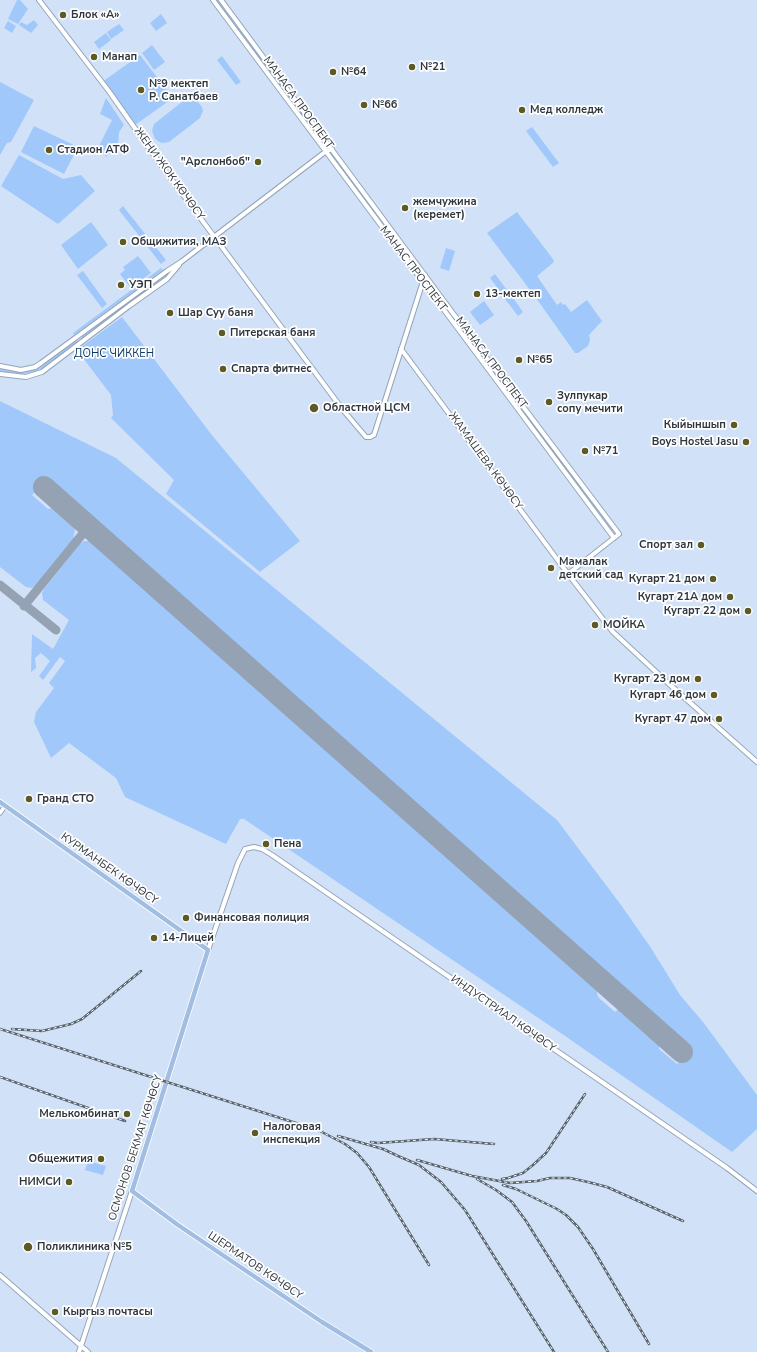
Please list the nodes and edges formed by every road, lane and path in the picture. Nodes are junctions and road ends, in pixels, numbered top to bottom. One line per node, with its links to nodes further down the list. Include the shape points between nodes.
1 (40, 0): 9 (main road, ЖЕҢИ ЖОК КӨЧӨСҮ)
2 (213, 0): 5 (main road, МАНАС ПРОСПЕКТ)
3 (222, 0): 4 (main road, МАНАСА ПРОСПЕКТ)
4 (332, 149): 5 (main road); 6 (main road, МАНАСА ПРОСПЕКТ)
5 (325, 152): 7 (main road, МАНАС ПРОСПЕКТ); 9 (main road)
6 (366, 196): 7 (main road); 8 (main road, МАНАСА ПРОСПЕКТ)
7 (361, 200): 10 (main road, МАНАС ПРОСПЕКТ)
8 (394, 233): 10 (main road); 12 (main road, МАНАСА ПРОСПЕКТ)
9 (214, 236): 11 (main road); 20 (main road, ЖЕҢИ ЖОК КӨЧӨСҮ, via 363,435 374,435)
10 (389, 237): 13 (main road, МАНАС ПРОСПЕКТ)
11 (181, 262): 18 (main road); 19 (main road, via 168,279)
12 (425, 274): 13 (main road); 14 (main road, МАНАСА ПРОСПЕКТ)
13 (422, 282): 15 (main road, МАНАС ПРОСПЕКТ); 20 (main road)
14 (449, 308): 15 (main road); 16 (main road, МАНАСА ПРОСПЕКТ)
15 (444, 312): 17 (main road, МАНАС ПРОСПЕКТ)
16 (464, 327): 17 (main road); 21 (main road, МАНАСА ПРОСПЕКТ)
17 (459, 331): 23 (main road, МАНАС ПРОСПЕКТ)
18 (79, 336): 19 (main road); 22 (main road, via 35,367 21,370)
19 (83, 342): 24 (main road, via 42,372 26,377)
20 (401, 349): 26 (main road, ЖАМАШЕВА КӨЧӨСҮ)
21 (492, 364): 23 (main road); 25 (main road, МАНАСА ПРОСПЕКТ, via 619,534)
22 (0, 366)
23 (486, 367): 25 (main road, МАНАС ПРОСПЕКТ)
24 (0, 374)
25 (614, 538): 26 (main road)
26 (568, 574): 27 (main road, ЖАМАШЕВА КӨЧӨСҮ, via 616,636)
27 (757, 762)
28 (0, 802): 29 (main road, КУРМАНБЕК КӨЧӨСҮ)
29 (6, 806): 30 (street); 31 (main road, КУРМАНБЕК КӨЧӨСҮ)
30 (0, 813)
31 (208, 950): 32 (main road, ОСМОНОВ БЕКМАТ КӨЧӨСҮ); 33 (main road, ИНДУСТРИАЛ КӨЧӨСҮ, via 238,863 246,850 254,847 272,855)
32 (132, 1191): 35 (main road, ОСМОНОВ БЕКМАТ КӨЧӨСҮ); 38 (main road, ШЕРМАТОВ КӨЧӨСҮ, via 178,1225)
33 (757, 1191)
34 (0, 1275): 35 (main road)
35 (81, 1346): 36 (main road, ОСМОНОВ БЕКМАТ КӨЧӨСҮ); 37 (main road)
36 (79, 1352)
37 (88, 1352)
38 (371, 1352)

